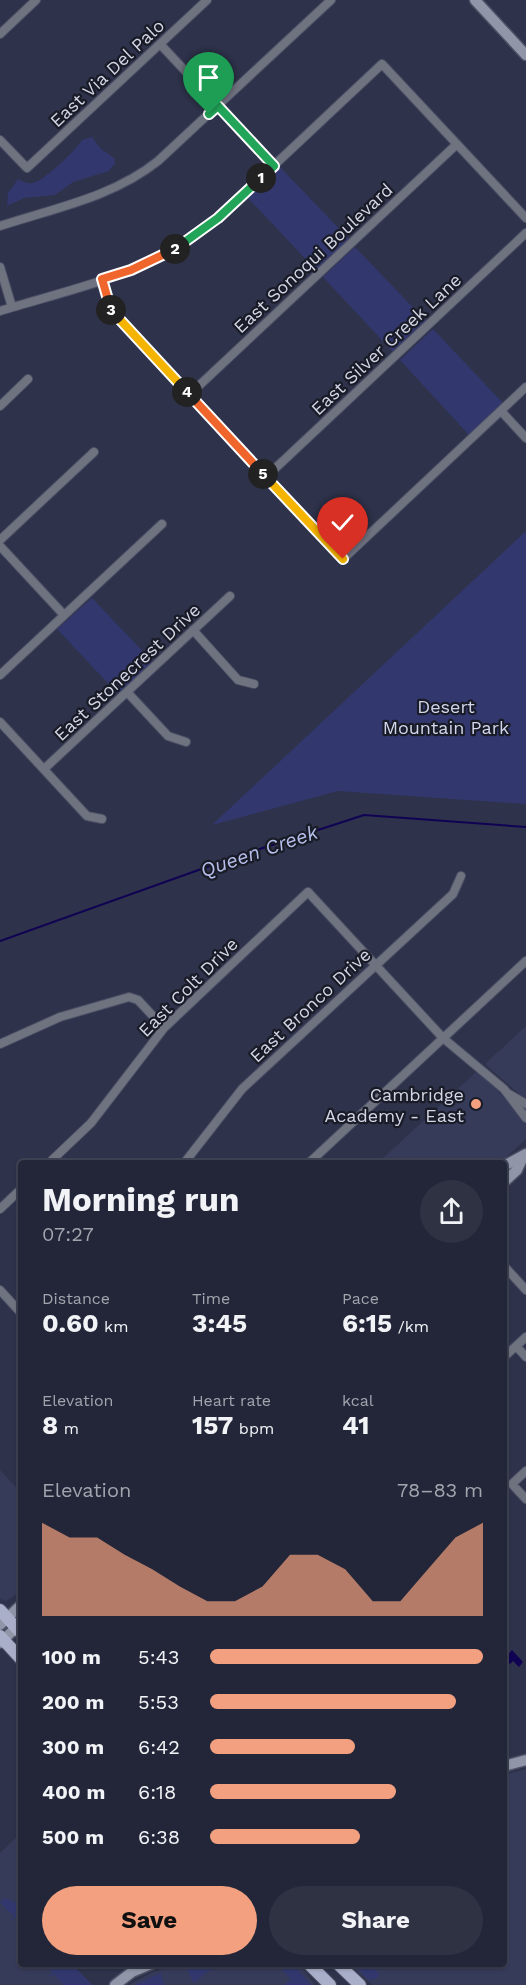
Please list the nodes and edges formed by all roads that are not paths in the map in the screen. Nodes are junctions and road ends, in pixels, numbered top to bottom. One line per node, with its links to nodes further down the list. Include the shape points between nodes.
1 (36, 0): 5 (street)
2 (207, 0): 6 (street, East Via Del Palo)
3 (331, 0): 8 (street)
4 (475, 0): 7 (main road)
5 (0, 34)
6 (160, 44): 8 (street); 9 (street, East Via Del Palo, via 27,168)
7 (526, 55)
8 (218, 106): 11 (street); 13 (street, via 136,179 106,193)
9 (0, 140)
10 (457, 144): 11 (street, via 382,64); 12 (street); 21 (street, East Sonoqui Boulevard)
11 (274, 166): 16 (street, via 192,239 159,258)
12 (526, 218)
13 (0, 226)
14 (526, 233): 26 (street, East Silver Creek Lane)
15 (0, 267): 17 (street)
16 (102, 279): 17 (street); 21 (street, via 112,312)
17 (12, 307): 18 (street)
18 (0, 311)
19 (28, 380): 22 (street)
20 (526, 387): 23 (street)
21 (189, 395): 26 (street)
22 (0, 406)
23 (501, 411): 24 (street); 26 (street, via 343,559)
24 (526, 438)
25 (94, 452): 28 (street)
26 (266, 477)
27 (162, 524): 31 (street)
28 (0, 540)
29 (0, 546): 31 (street)
30 (230, 596): 32 (street, East Stonecrest Drive)
31 (64, 615): 33 (street)
32 (193, 630): 34 (street, via 238,680); 35 (street, East Stonecrest Drive)
33 (0, 675)
34 (255, 684)
35 (127, 692): 37 (street, via 168,736); 38 (street, East Stonecrest Drive)
36 (0, 722): 38 (street)
37 (186, 742)
38 (44, 769): 39 (street, via 87,816)
39 (102, 819)
40 (461, 876): 42 (street, East Bronco Drive, via 453,894)
41 (526, 961): 44 (street)
42 (376, 965): 43 (street, East Colt Drive, via 308,892); 44 (street); 51 (street, East Bronco Drive, via 242,1089)
43 (164, 1028): 45 (street, via 138,1000 129,997 60,1017); 50 (street, East Colt Drive, via 91,1123)
44 (443, 1038): 46 (street); 52 (street)
45 (0, 1044)
46 (509, 1094): 47 (street); 48 (street)
47 (526, 1104)
48 (526, 1118)
49 (524, 1155): 53 (main road); 54 (main road)
50 (52, 1160)
51 (187, 1160)
52 (312, 1160)
53 (507, 1164)
54 (507, 1179)
55 (18, 1192): 56 (street)
56 (0, 1209)
57 (507, 1269): 59 (street)
58 (0, 1290): 60 (street)
59 (526, 1290)
60 (18, 1310)
61 (526, 1337): 62 (street)
62 (516, 1346): 63 (street); 64 (street)
63 (507, 1354)
64 (526, 1357)
65 (526, 1471): 66 (street, via 512,1484)
66 (526, 1499)
67 (11, 1623): 68 (main road)
68 (1, 1640): 69 (main road)
69 (18, 1656)
70 (526, 1760): 71 (main road)
71 (507, 1765)
72 (144, 1967): 75 (main road)
73 (312, 1967): 76 (main road)
74 (341, 1967): 77 (main road)
75 (115, 1985)
76 (330, 1985)
77 (360, 1985)

